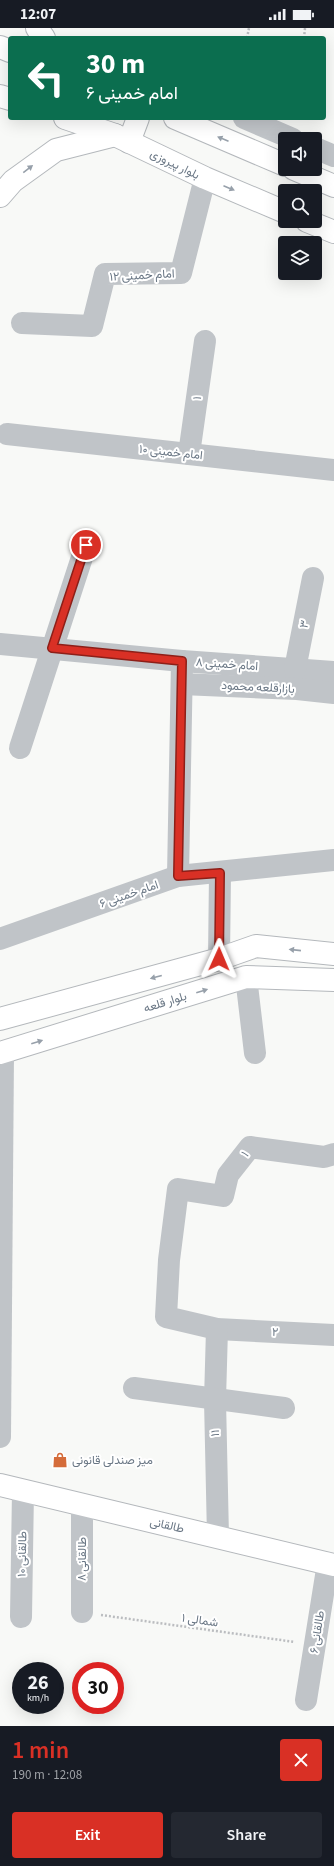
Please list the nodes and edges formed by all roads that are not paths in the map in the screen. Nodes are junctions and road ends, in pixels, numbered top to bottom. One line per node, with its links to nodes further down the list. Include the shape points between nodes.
1 (71, 120): 6 (main road, بلوار پیروزی)
2 (136, 120): 6 (main road)
3 (181, 120): 9 (main road, one-way to 3)
4 (249, 120): 5 (street)
5 (278, 133)
6 (122, 138): 11 (main road, بلوار پیروزی); 13 (main road, one-way to 6, via 13,181 56,150)
7 (322, 151): 8 (street)
8 (334, 156)
9 (278, 162)
10 (310, 176): 12 (main road)
11 (205, 178): 14 (main road, بلوار پیروزی, one-way to 14); 17 (street, امام خمینی ۱۲, via 181,273 105,274 92,326)
12 (334, 186)
13 (0, 196)
14 (278, 209)
15 (322, 227): 16 (main road)
16 (334, 232)
17 (22, 323)
18 (205, 341): 20 (street, ۱)
19 (7, 434): 20 (street, امام خمینی ۱۰)
20 (188, 454): 21 (street, امام خمینی ۱۰)
21 (334, 470)
22 (86, 545): 25 (street)
23 (313, 578): 27 (street, ۳)
24 (0, 644): 25 (street, امام خمینی ۸)
25 (52, 648): 26 (street, امام خمینی ۸); 31 (street)
26 (182, 661): 27 (street, امام خمینی ۸); 29 (street)
27 (295, 669): 28 (street, امام خمینی ۸)
28 (334, 672)
29 (182, 684): 30 (street, بازارقلعه محمود); 34 (street)
30 (334, 693)
31 (20, 748)
32 (334, 860): 33 (street, امام خمینی ۶)
33 (220, 873): 34 (street, امام خمینی ۶); 37 (street)
34 (178, 876): 35 (street, امام خمینی ۶)
35 (0, 939)
36 (334, 954): 37 (main road, one-way to 37, via 256,946)
37 (219, 959): 40 (main road, one-way to 40)
38 (246, 977): 39 (main road, بلوار قلعه); 41 (main road, بلوار قلعه, one-way to 38); 42 (street)
39 (334, 980)
40 (0, 1019)
41 (2, 1053): 50 (street)
42 (255, 1053)
43 (334, 1154): 44 (street, ۱, via 324,1157 250,1147 228,1175 223,1196)
44 (178, 1189): 45 (street, ۲, via 169,1260 166,1317)
45 (217, 1329): 46 (street, ۲); 48 (street, ۱۱)
46 (334, 1335)
47 (134, 1388): 48 (street)
48 (215, 1400): 49 (street); 54 (street, ۱۱)
49 (284, 1408)
50 (0, 1437)
51 (0, 1485): 52 (main road, طالقانی)
52 (23, 1491): 53 (main road, طالقانی); 57 (street, طالقانی ۱۰)
53 (82, 1505): 54 (main road, طالقانی); 56 (street, طالقانی ۸)
54 (218, 1537): 55 (main road, طالقانی)
55 (331, 1564): 58 (street, طالقانی ۶)
56 (82, 1612)
57 (21, 1617)
58 (306, 1700)

